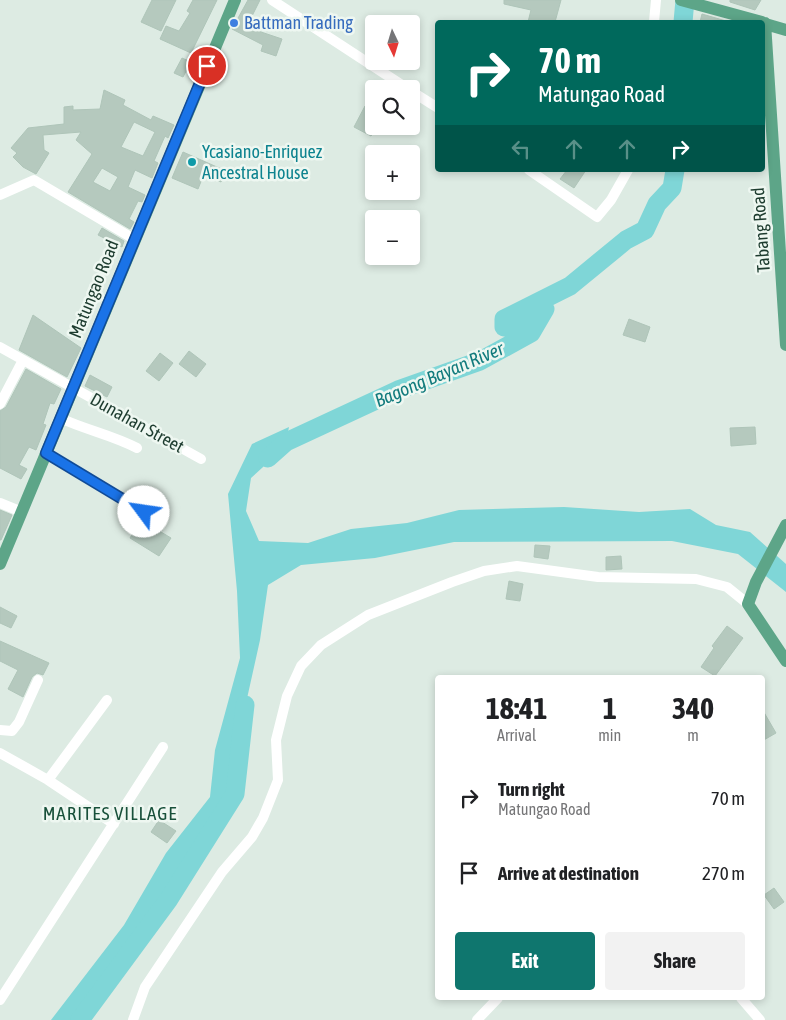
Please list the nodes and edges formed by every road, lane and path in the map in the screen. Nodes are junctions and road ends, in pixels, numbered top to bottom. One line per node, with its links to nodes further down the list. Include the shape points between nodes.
1 (235, 0): 16 (main road, Matungao Road)
2 (272, 0): 10 (street)
3 (656, 0): 5 (street)
4 (681, 0): 6 (main road)
5 (654, 20)
6 (752, 20)
7 (765, 24): 8 (main road)
8 (786, 30)
9 (765, 51): 17 (main road, Tabang Road)
10 (395, 80)
11 (420, 96): 12 (street)
12 (435, 106)
13 (532, 172): 14 (street, via 597,217)
14 (627, 172)
15 (0, 195): 16 (street, via 34,180)
16 (134, 239): 20 (main road, Matungao Road)
17 (786, 345)
18 (0, 348): 19 (street, Dunahan Street)
19 (23, 360): 20 (street, Dunahan Street); 21 (street)
20 (73, 387): 22 (main road, Matungao Road); 25 (street, Dunahan Street)
21 (0, 404)
22 (60, 418): 23 (street); 24 (main road, Matungao Road)
23 (137, 448)
24 (46, 453): 27 (main road, Matungao Road); 28 (street)
25 (201, 459)
26 (0, 502): 27 (street)
27 (22, 512): 30 (main road, Matungao Road)
28 (144, 512)
29 (786, 525): 31 (main road)
30 (0, 564)
31 (748, 604): 32 (main road); 43 (street, via 727,587 696,578 598,576 517,566 484,571 384,609 321,645 302,666 287,696 276,740 278,780 263,818 252,837 222,872 145,987)
32 (786, 661)
33 (38, 680): 35 (street, via 19,722 12,731)
34 (107, 700): 38 (street)
35 (0, 730)
36 (163, 747): 39 (street)
37 (0, 753): 38 (street)
38 (48, 780): 39 (street)
39 (114, 824): 40 (street)
40 (0, 1000)
41 (496, 1000): 44 (street)
42 (743, 1000): 45 (street)
43 (132, 1020)
44 (477, 1020)
45 (760, 1020)

